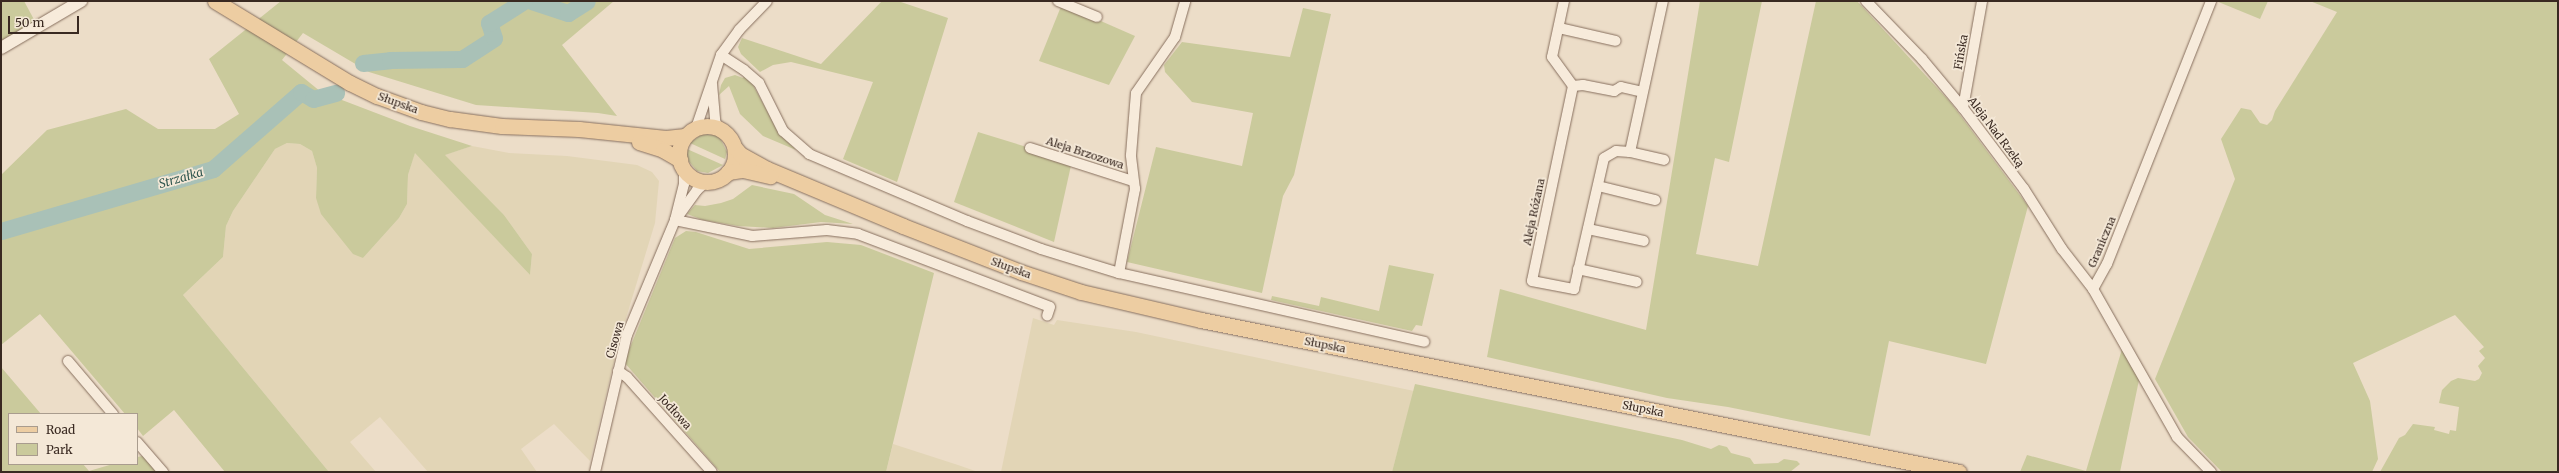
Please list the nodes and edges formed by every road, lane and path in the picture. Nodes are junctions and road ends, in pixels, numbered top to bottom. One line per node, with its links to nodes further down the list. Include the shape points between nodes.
1 (81, 1): 14 (street)
2 (215, 1): 21 (main road, Słupska, via 350,83 416,110 450,119 502,126)
3 (767, 1): 15 (street, via 738,30)
4 (1058, 1): 11 (street)
5 (1185, 1): 30 (street, Aleja Brzozowa, via 1175,36 1136,93 1131,155)
6 (1564, 1): 12 (street)
7 (1663, 1): 18 (street)
8 (1866, 1): 19 (street, Aleja Nad Rzeką, via 1922,59)
9 (1982, 1): 19 (street, Fińska)
10 (2211, 1): 40 (street, Graniczna, via 2107,264)
11 (1097, 17)
12 (1559, 28): 13 (street); 17 (street, via 1552,57)
13 (1616, 41)
14 (1, 48)
15 (721, 55): 16 (street); 38 (street, via 759,83 783,131 798,147 818,159 1041,250)
16 (711, 78): 20 (street, via 715,121); 22 (street)
17 (1573, 86): 18 (street, via 1583,85 1614,91 1621,87); 37 (street, Aleja Różana, via 1532,281 1574,289)
18 (1642, 92): 25 (street)
19 (1963, 108): 40 (street, Aleja Nad Rzeką, via 2024,189 2062,249)
20 (718, 128): 22 (main road, via 707,126); 23 (main road, via 729,138)
21 (605, 132): 22 (main road, Słupska, via 666,138); 27 (main road, Słupska, via 663,150)
22 (691, 132): 27 (main road, via 680,147)
23 (734, 148): 28 (main road, via 735,157); 29 (main road, Słupska, via 746,158)
24 (1030, 148): 30 (street, Aleja Brzozowa)
25 (1630, 152): 26 (street, Aleja Różana); 32 (street, Aleja Różana, via 1616,151 1604,158)
26 (1664, 160)
27 (682, 165): 31 (main road, via 694,179); 34 (street, Cisowa, via 684,184)
28 (728, 172): 29 (main road, Słupska, via 748,171); 31 (main road, via 717,180)
29 (794, 181): 50 (main road, Słupska, via 1021,272 1114,301)
30 (1133, 181): 38 (street, Aleja Brzozowa, via 1134,200)
31 (706, 182): 34 (street, Cisowa, via 696,190)
32 (1598, 186): 33 (street); 35 (street, Aleja Różana)
33 (1654, 200)
34 (675, 220): 41 (street, via 752,236 827,230 858,234 1050,308); 44 (street, Cisowa, via 636,311)
35 (1588, 229): 36 (street); 37 (street, Aleja Różana)
36 (1644, 241)
37 (1578, 269): 39 (street)
38 (1119, 273): 42 (street)
39 (1637, 282)
40 (2093, 289): 51 (street, via 2177,437)
41 (1047, 316)
42 (1424, 342)
43 (68, 361): 45 (street)
44 (618, 371): 48 (street, Cisowa); 49 (street, Jodłowa, via 627,377)
45 (112, 413)
46 (138, 443): 47 (street)
47 (162, 472)
48 (595, 472)
49 (712, 472)
50 (1959, 472)
51 (2211, 472)

